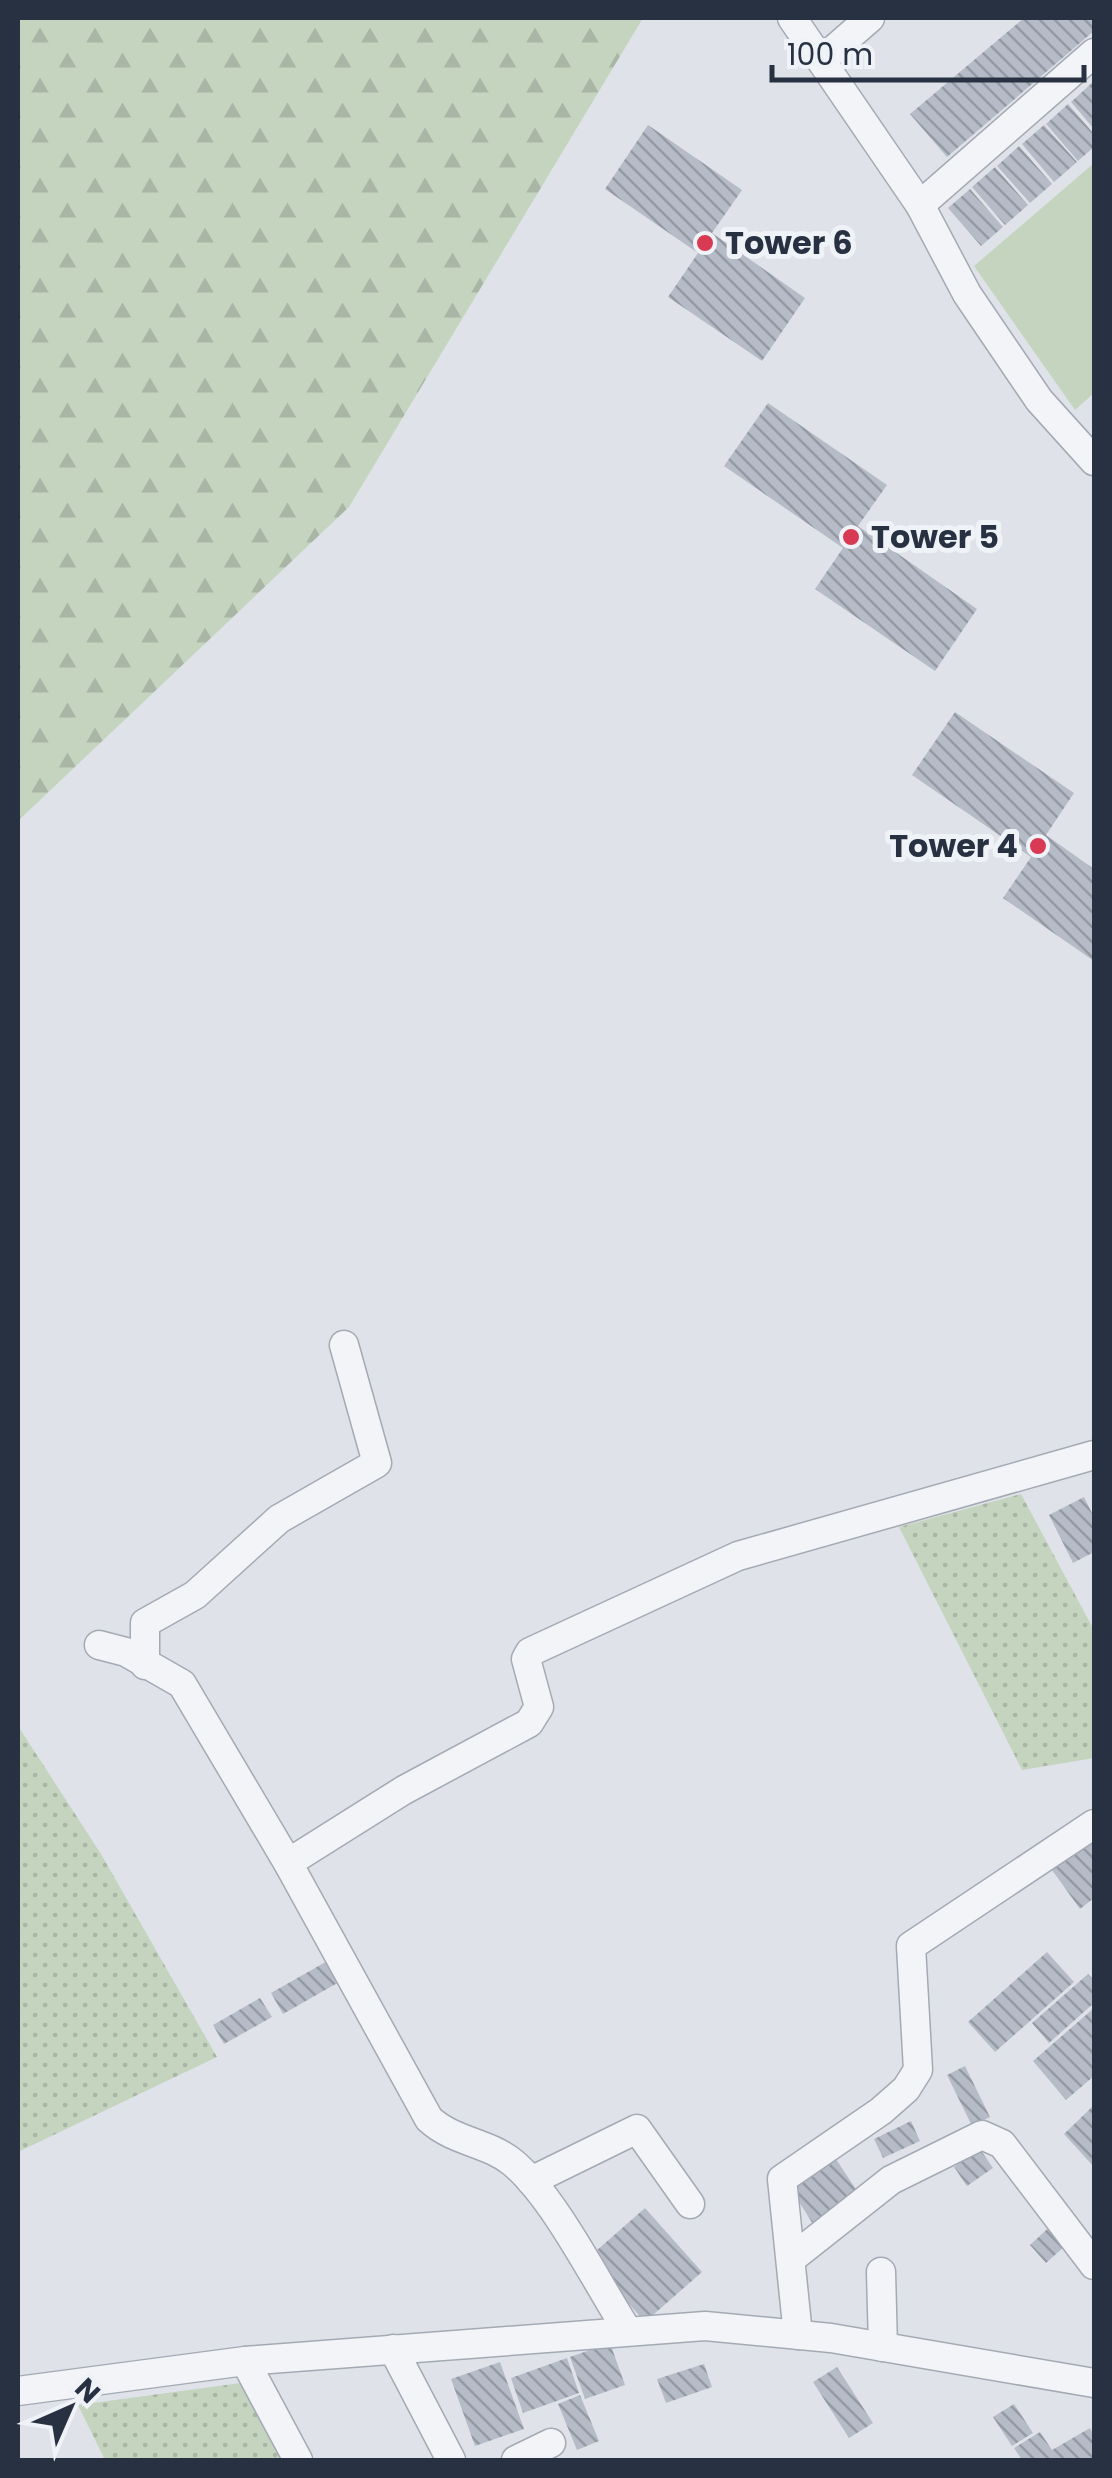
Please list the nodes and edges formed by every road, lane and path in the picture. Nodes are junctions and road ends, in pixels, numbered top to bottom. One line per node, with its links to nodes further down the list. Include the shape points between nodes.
1 (792, 18): 4 (street)
2 (870, 18): 4 (street)
3 (1094, 53): 5 (street)
4 (822, 59): 5 (street)
5 (920, 205): 6 (street, via 967,294 1038,400)
6 (1094, 461)
7 (344, 1345): 10 (street, via 377,1464 280,1519 195,1595 145,1623)
8 (1094, 1454): 12 (street, via 738,1556 586,1622 530,1652 526,1660 539,1707 529,1722)
9 (98, 1644): 10 (street)
10 (145, 1665): 12 (street, via 182,1684)
11 (1094, 1824): 15 (street, via 911,1946 918,2070 881,2111 782,2179)
12 (288, 1864): 13 (street, via 429,2119 446,2134 498,2151)
13 (531, 2181): 14 (street, via 637,2129); 18 (street)
14 (690, 2204)
15 (791, 2259): 16 (street, via 891,2180 982,2135 1002,2144); 19 (street)
16 (1094, 2265)
17 (882, 2272): 20 (street)
18 (627, 2330): 19 (street, via 705,2326); 21 (street)
19 (798, 2335): 20 (street)
20 (883, 2347): 23 (street)
21 (394, 2349): 22 (street); 27 (street)
22 (245, 2361): 24 (street); 26 (street)
23 (1094, 2383)
24 (18, 2391)
25 (551, 2444): 28 (street)
26 (298, 2460)
27 (450, 2460)
28 (516, 2460)

